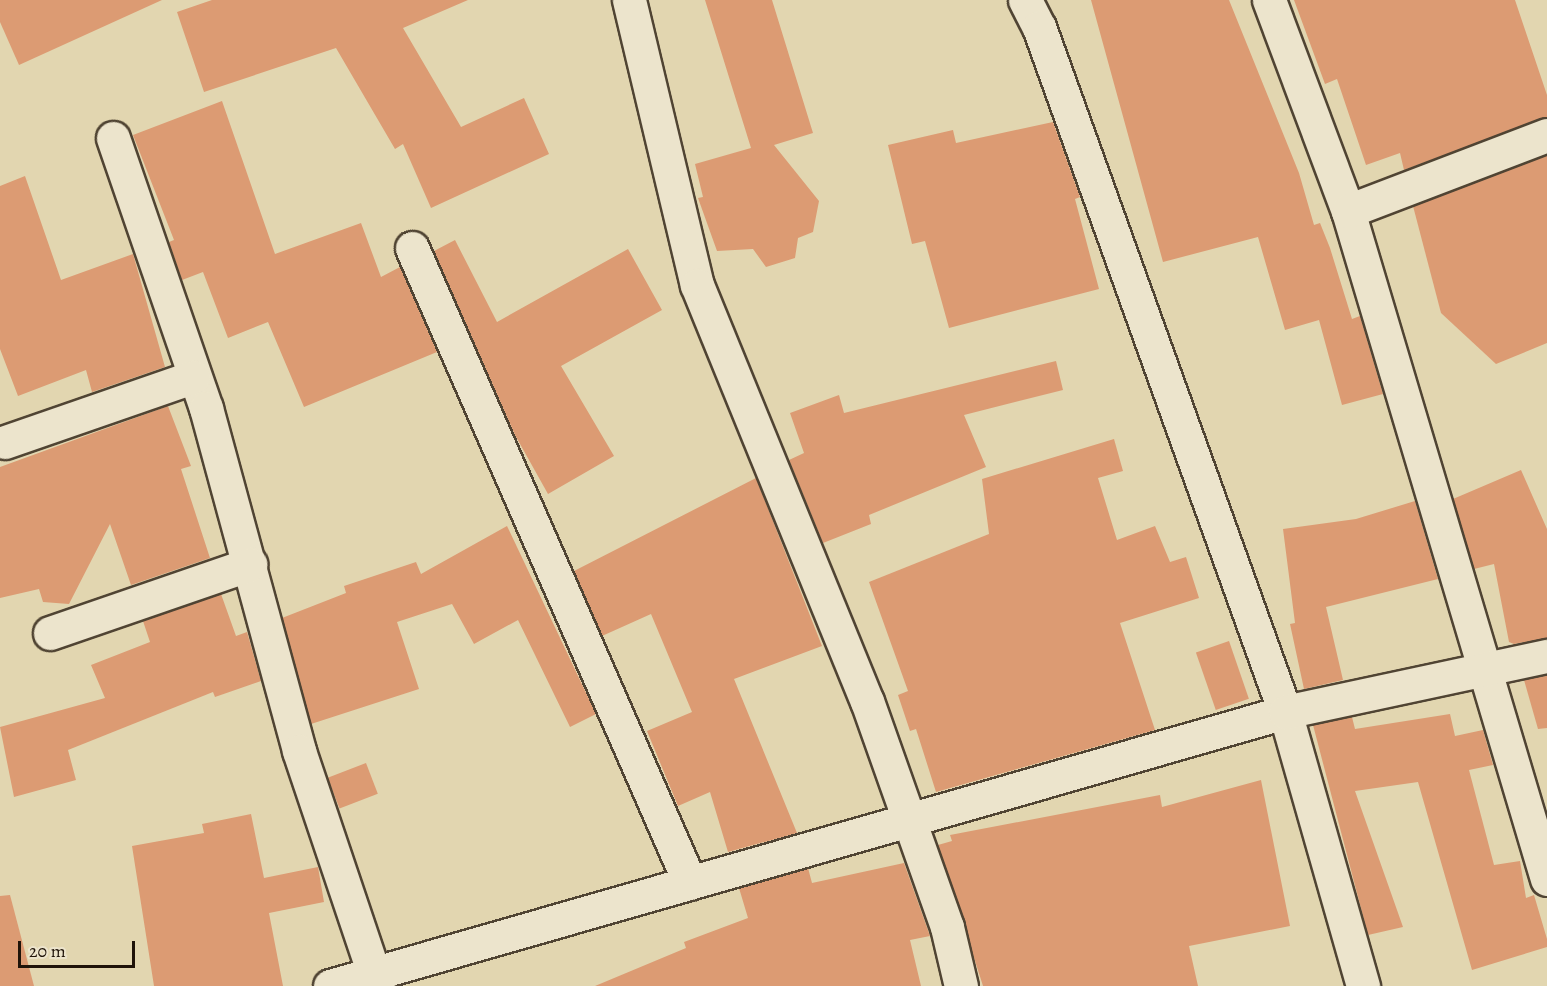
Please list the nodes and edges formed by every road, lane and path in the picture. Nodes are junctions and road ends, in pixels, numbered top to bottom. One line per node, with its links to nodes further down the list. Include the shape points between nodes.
1 (629, 0): 15 (street, via 696,285 867,701)
2 (1025, 0): 14 (street, via 1039,27)
3 (1269, 0): 6 (street)
4 (1547, 135): 6 (street)
5 (113, 138): 8 (street)
6 (1348, 211): 13 (street)
7 (412, 249): 17 (street)
8 (194, 377): 9 (street); 10 (street)
9 (5, 442)
10 (250, 564): 11 (street); 18 (street, via 299,751)
11 (50, 633)
12 (1547, 656): 13 (street)
13 (1488, 672): 14 (street); 16 (street)
14 (1285, 712): 15 (street); 21 (street)
15 (909, 820): 17 (street); 20 (street)
16 (1547, 879)
17 (690, 883): 18 (street)
18 (376, 980): 19 (street)
19 (330, 986)
20 (961, 986)
21 (1363, 986)

